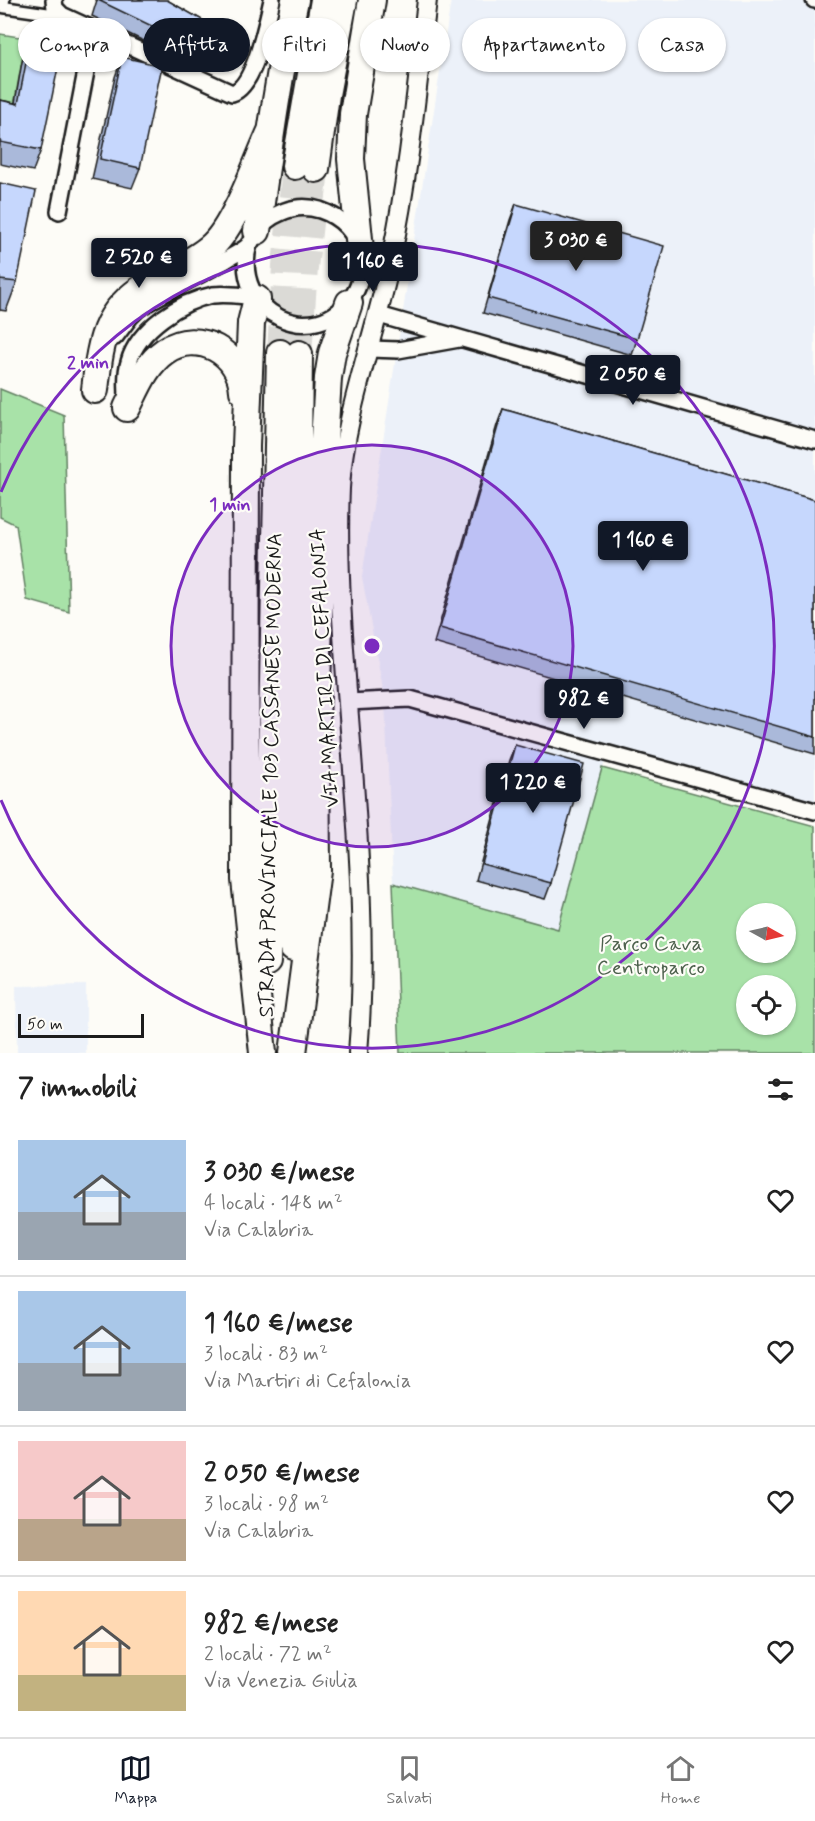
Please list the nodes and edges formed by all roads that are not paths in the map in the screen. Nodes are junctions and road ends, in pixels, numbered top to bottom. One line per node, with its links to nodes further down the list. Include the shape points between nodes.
1 (4, 0): 8 (street, via 3,7 51,14)
2 (272, 0): 10 (street, via 251,70 243,86 232,93)
3 (295, 0): 12 (highway)
4 (324, 0): 5 (highway, via 306,168 326,95)
5 (344, 0)
6 (372, 0): 15 (highway, via 353,114 351,159)
7 (427, 0): 18 (street, VIA MARTIRI DI CEFALONIA, via 401,200)
8 (56, 6): 9 (street)
9 (75, 18)
10 (131, 47)
11 (86, 72): 13 (street)
12 (271, 131): 14 (highway); 21 (highway, via 223,235 193,261 131,296 111,318)
13 (59, 211)
14 (253, 238): 15 (street, via 268,219 282,211 314,208 343,222); 16 (street, via 246,269); 21 (street, via 216,266 130,316 110,345)
15 (360, 249): 17 (street, via 361,275)
16 (256, 298): 17 (street, via 274,316 298,324 328,318); 22 (street, via 220,294 197,300 147,333 128,363); 24 (highway, via 251,323)
17 (349, 303): 28 (highway, via 328,378 316,725 317,870)
18 (379, 315): 19 (street); 20 (street, VIA MARTIRI DI CEFALONIA)
19 (460, 339): 20 (street, via 398,350); 23 (street)
20 (370, 349): 25 (street, VIA MARTIRI DI CEFALONIA, via 352,414 340,484 339,570)
21 (95, 390)
22 (127, 408): 24 (highway, via 152,362 165,351 189,342 210,345 232,361 242,379)
23 (815, 441)
24 (246, 446): 27 (highway, via 245,880)
25 (348, 702): 26 (street, via 410,699); 29 (street, VIA MARTIRI DI CEFALONIA, via 362,912)
26 (815, 811)
27 (264, 1053): 28 (highway, STRADA PROVINCIALE 103 CASSANESE MODERNA, via 290,354)
28 (292, 1053)
29 (358, 1053)

